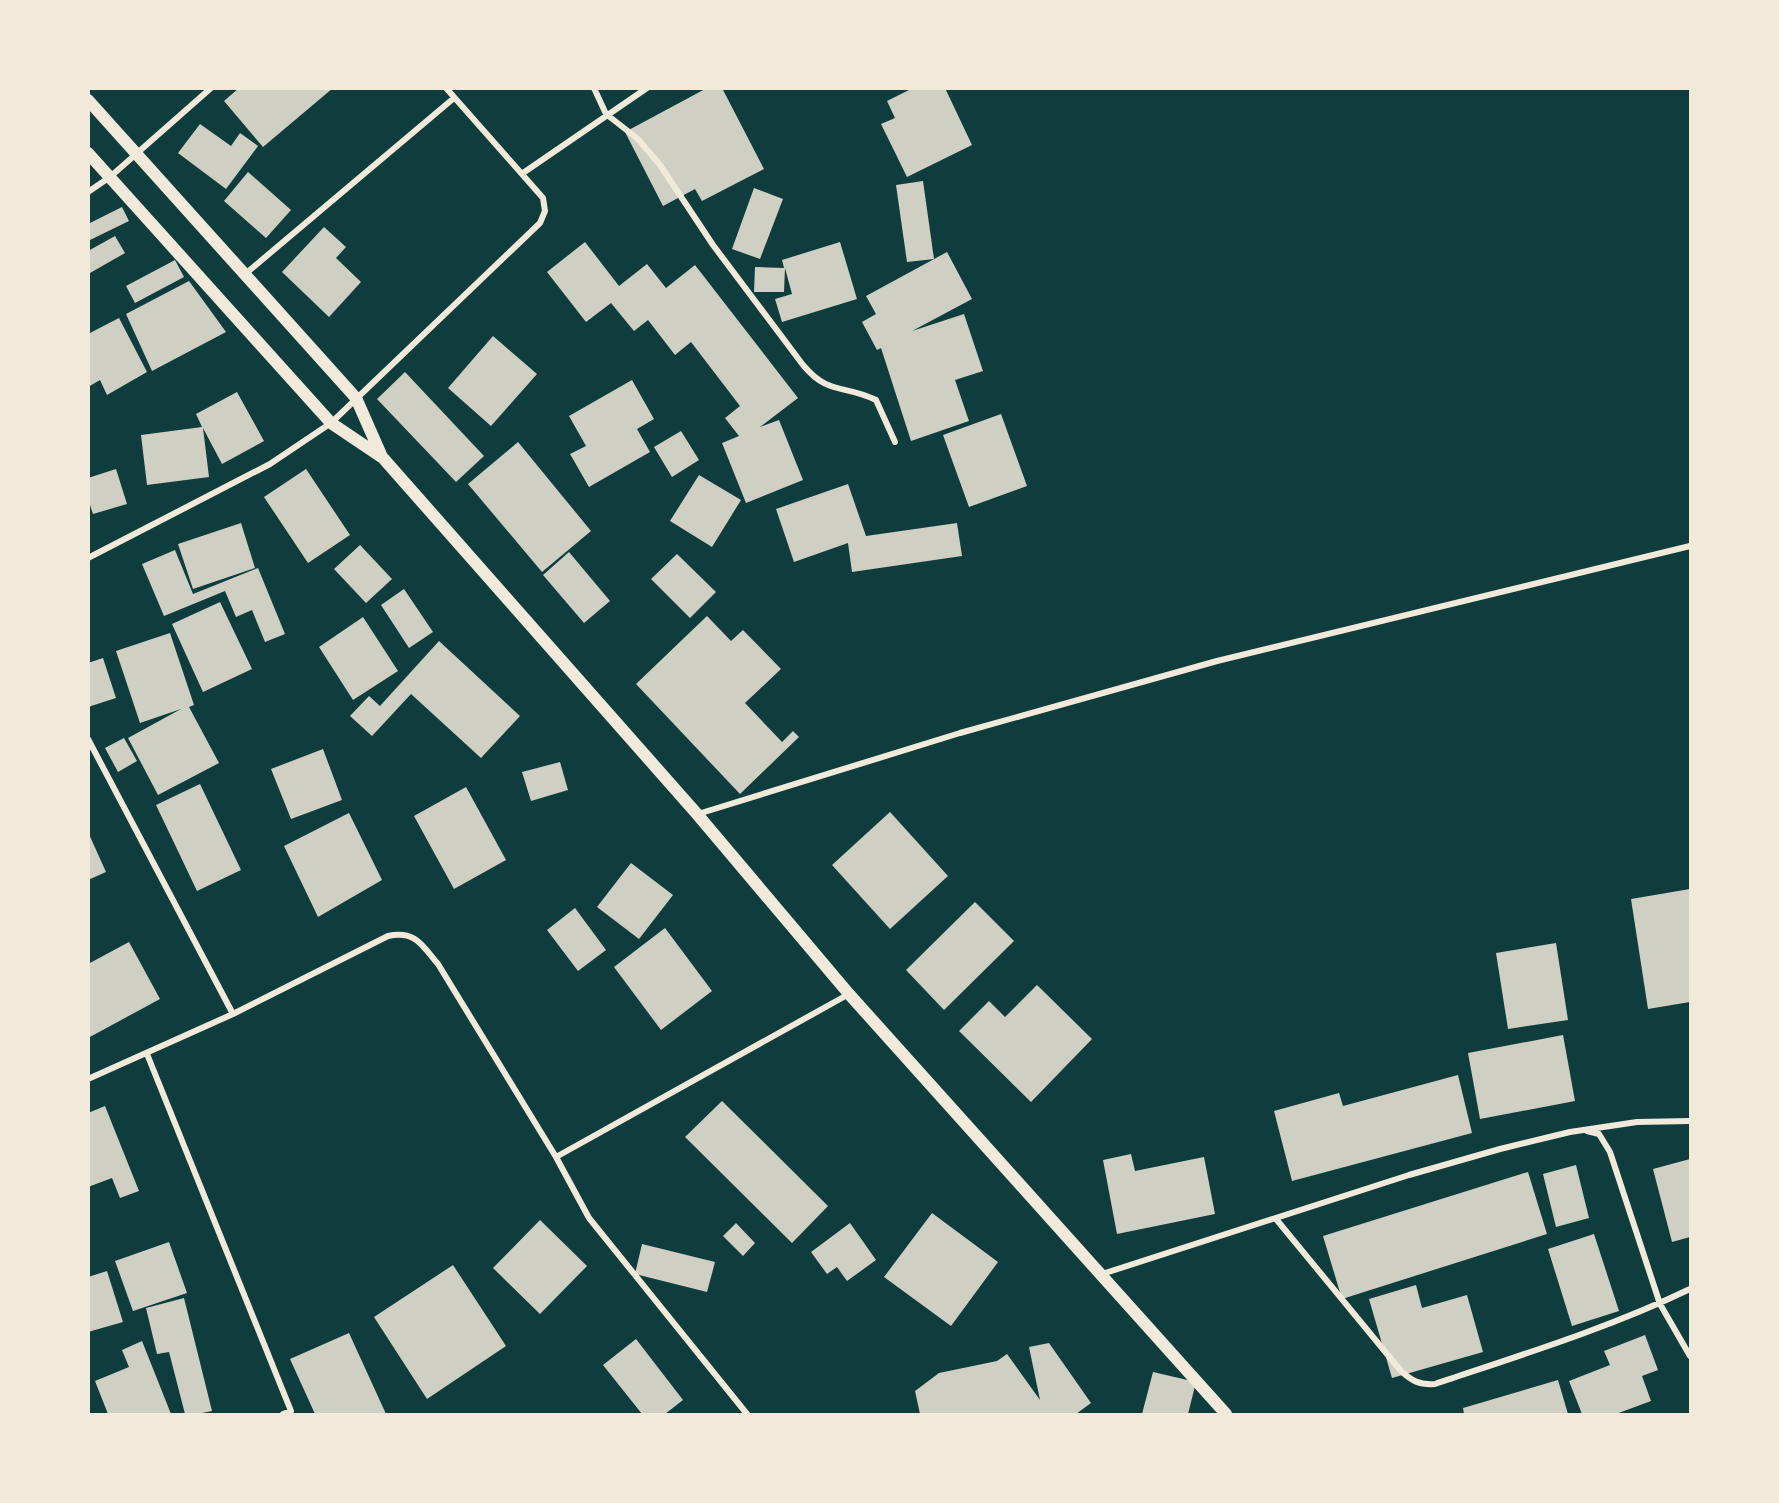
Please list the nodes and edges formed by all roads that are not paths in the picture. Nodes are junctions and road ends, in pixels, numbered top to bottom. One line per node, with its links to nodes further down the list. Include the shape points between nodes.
1 (211, 88): 9 (street)
2 (446, 88): 5 (street)
3 (594, 88): 7 (street)
4 (647, 88): 7 (street)
5 (454, 98): 10 (street); 13 (street)
6 (88, 100): 9 (main road)
7 (606, 114): 10 (street); 16 (street, via 638,139 660,165 713,245 817,381 835,390 862,393 876,400)
8 (88, 153): 11 (main road)
9 (135, 154): 11 (street); 13 (main road)
10 (523, 173): 14 (street, via 543,198 545,211 540,223)
11 (110, 177): 12 (street); 15 (main road)
12 (88, 192)
13 (244, 275): 14 (main road)
14 (356, 398): 15 (street); 17 (main road)
15 (331, 423): 17 (main road); 19 (street, via 270,464)
16 (895, 442)
17 (383, 458): 21 (main road)
18 (1690, 546): 21 (street, via 1217,661)
19 (88, 558)
20 (88, 738): 23 (street)
21 (697, 814): 22 (main road)
22 (849, 994): 28 (street); 30 (main road)
23 (233, 1014): 24 (street); 28 (street, via 388,936 401,933 413,937 438,964)
24 (147, 1054): 25 (street); 34 (street)
25 (88, 1079)
26 (1690, 1121): 27 (street, via 1637,1122)
27 (1584, 1130): 29 (street, via 1409,1175); 32 (street, via 1599,1134 1610,1152)
28 (556, 1157): 36 (street, via 589,1218)
29 (1276, 1219): 30 (street); 32 (street, via 1401,1371 1423,1385)
30 (1102, 1274): 37 (main road)
31 (1690, 1289): 32 (street)
32 (1660, 1304): 33 (street)
33 (1690, 1356)
34 (292, 1413): 35 (street)
35 (283, 1414)
36 (747, 1414)
37 (1226, 1414)

